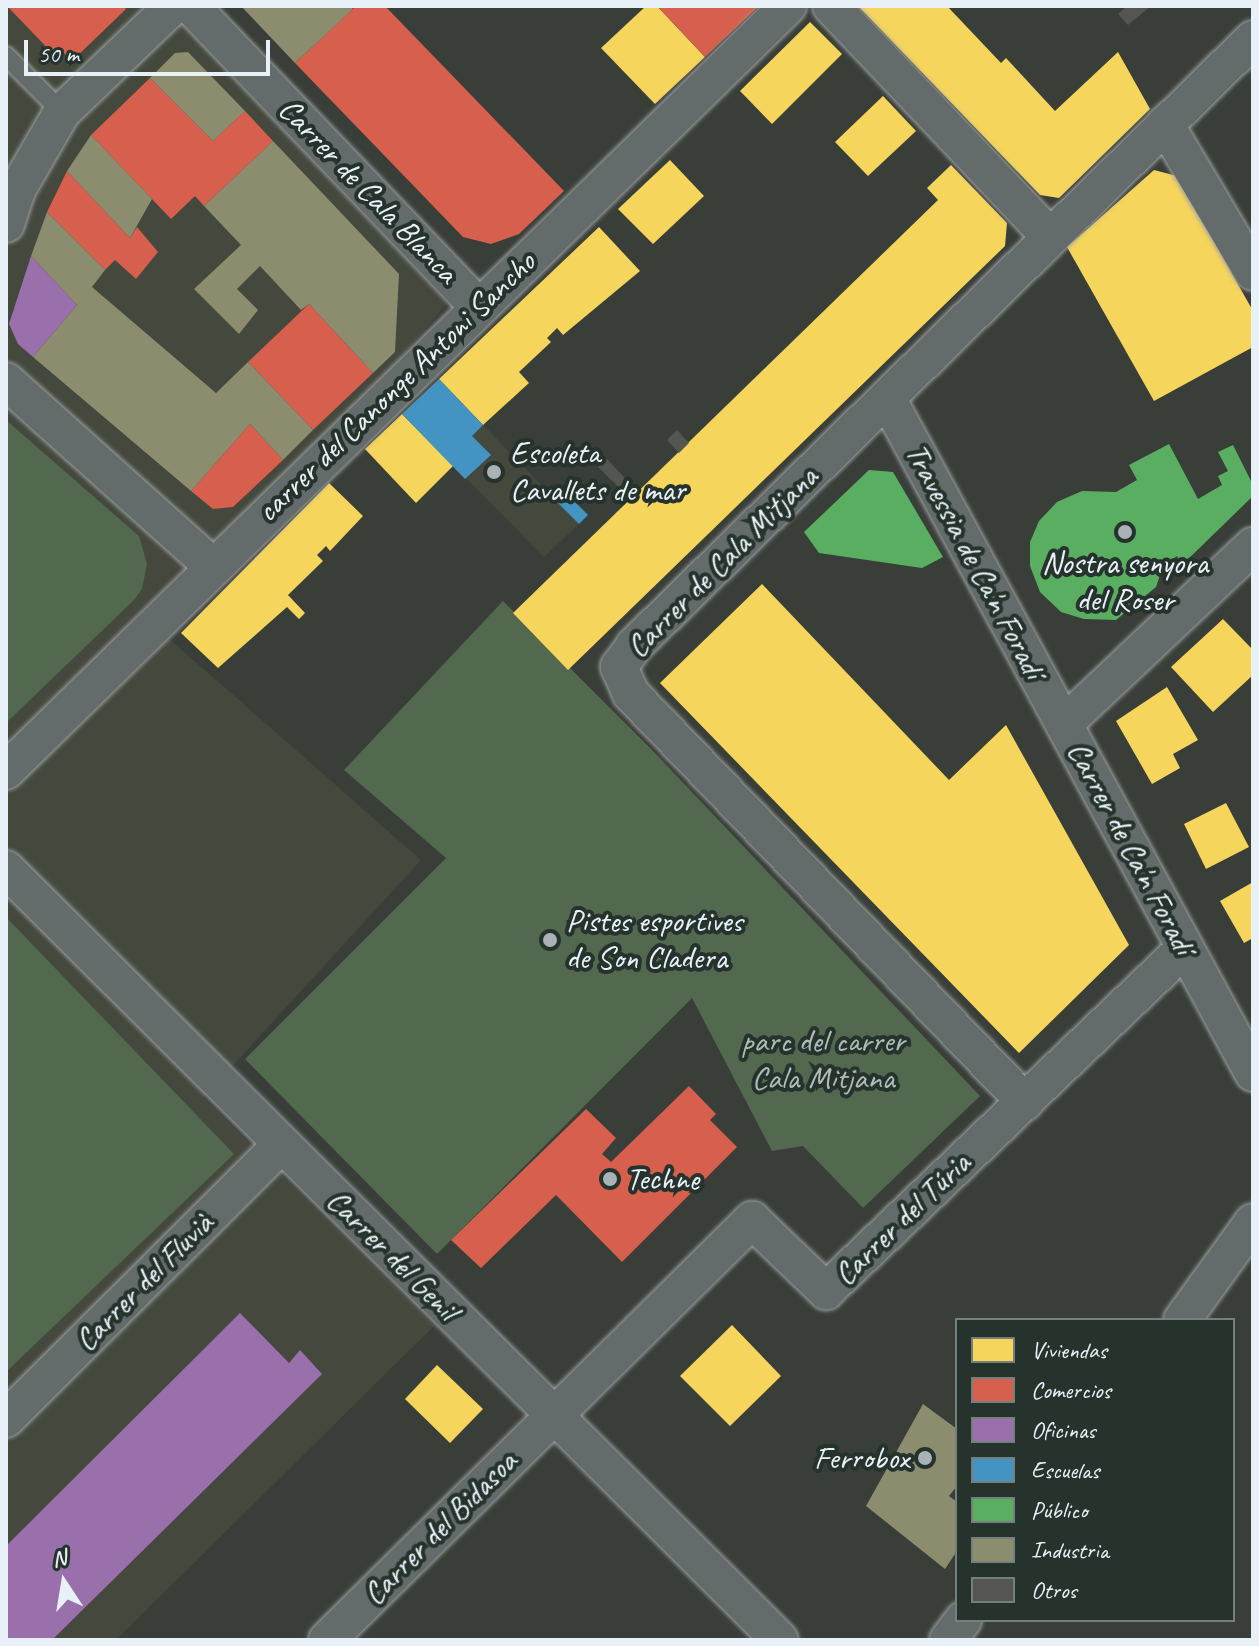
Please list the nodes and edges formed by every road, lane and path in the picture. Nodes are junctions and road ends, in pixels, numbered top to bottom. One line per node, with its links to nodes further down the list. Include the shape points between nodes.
1 (173, 6): 7 (street)
2 (191, 6): 12 (street, Carrer de Cala Blanca)
3 (788, 6): 12 (street, carrer del Canonge Antoni Sancho)
4 (831, 6): 10 (street)
5 (1253, 39): 8 (street, Carrer de Cala Mitjana)
6 (6, 56): 7 (lane)
7 (62, 112): 9 (street, via 17,190)
8 (1165, 124): 10 (street, Carrer de Cala Mitjana); 11 (street)
9 (6, 224)
10 (1049, 236): 14 (street, Carrer de Cala Mitjana)
11 (1253, 272)
12 (478, 306): 16 (street, carrer del Canonge Antoni Sancho)
13 (6, 381): 16 (street)
14 (887, 398): 17 (street, Travessia de Ca'n Foradí); 22 (street, Carrer de Cala Mitjana, via 634,646 619,672 642,706)
15 (1253, 546): 17 (street, Carrer de Ca'n Foradí)
16 (213, 567): 18 (street, carrer del Canonge Antoni Sancho)
17 (1064, 724): 20 (street, Carrer de Ca'n Foradí)
18 (6, 771)
19 (6, 869): 23 (street, Carrer del Genil)
20 (1184, 949): 21 (street, Carrer de Ca'n Foradí); 22 (street, Carrer del Túria)
21 (1253, 1073)
22 (1025, 1102): 26 (street, Carrer del Túria, via 826,1291 752,1220)
23 (281, 1145): 26 (street, Carrer del Genil); 27 (street, Carrer del Fluvià)
24 (1253, 1222): 25 (street)
25 (1183, 1318)
26 (553, 1416): 29 (street, Carrer del Bidasoa); 30 (street, Carrer del Genil)
27 (6, 1419)
28 (962, 1622): 31 (street)
29 (331, 1639)
30 (780, 1640)
31 (948, 1640)

